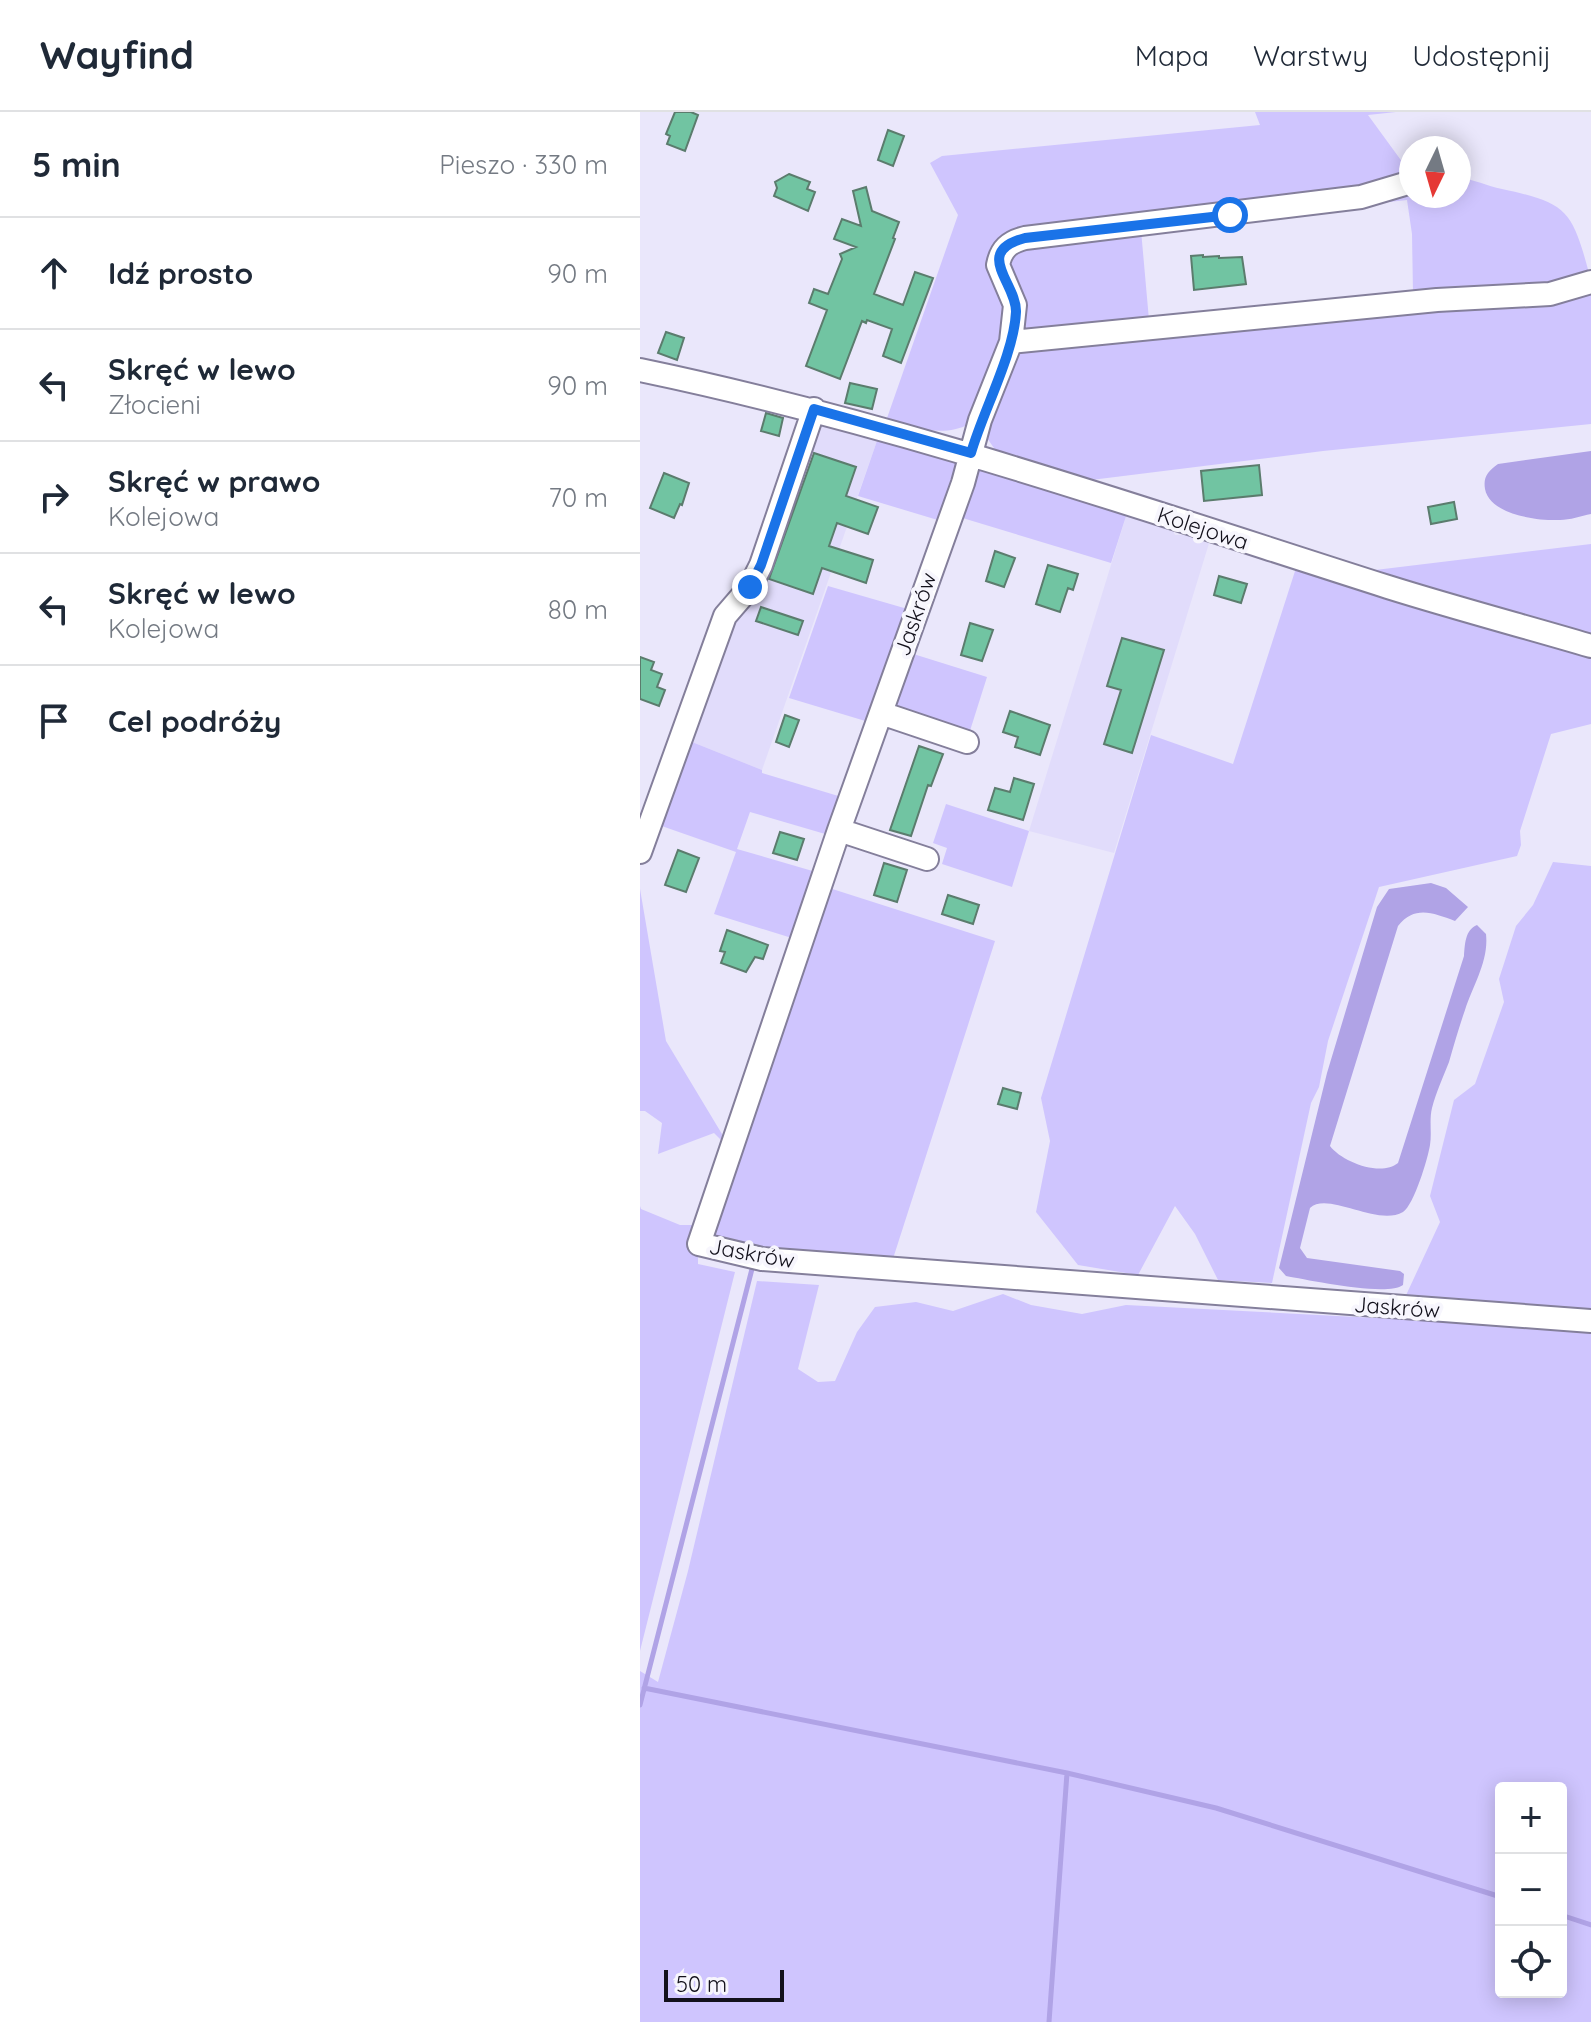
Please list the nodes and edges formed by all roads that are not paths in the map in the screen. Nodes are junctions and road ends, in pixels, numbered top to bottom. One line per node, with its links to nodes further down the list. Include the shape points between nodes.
1 (1399, 186): 3 (street, Jaskrów, via 1361,197 1008,244 998,265 1015,305)
2 (1591, 282): 3 (street, via 1550,294 1437,300)
3 (1011, 342): 6 (street, Jaskrów)
4 (640, 370): 5 (street, Kolejowa)
5 (814, 409): 6 (street, Kolejowa); 11 (street, via 761,565 725,616)
6 (971, 453): 7 (street, Kolejowa); 8 (street, Jaskrów)
7 (1591, 646)
8 (881, 713): 9 (street); 10 (street, Jaskrów)
9 (967, 742)
10 (839, 830): 12 (street); 13 (street, Jaskrów, via 699,1244 762,1259)
11 (640, 852)
12 (927, 859)
13 (1591, 1321)

